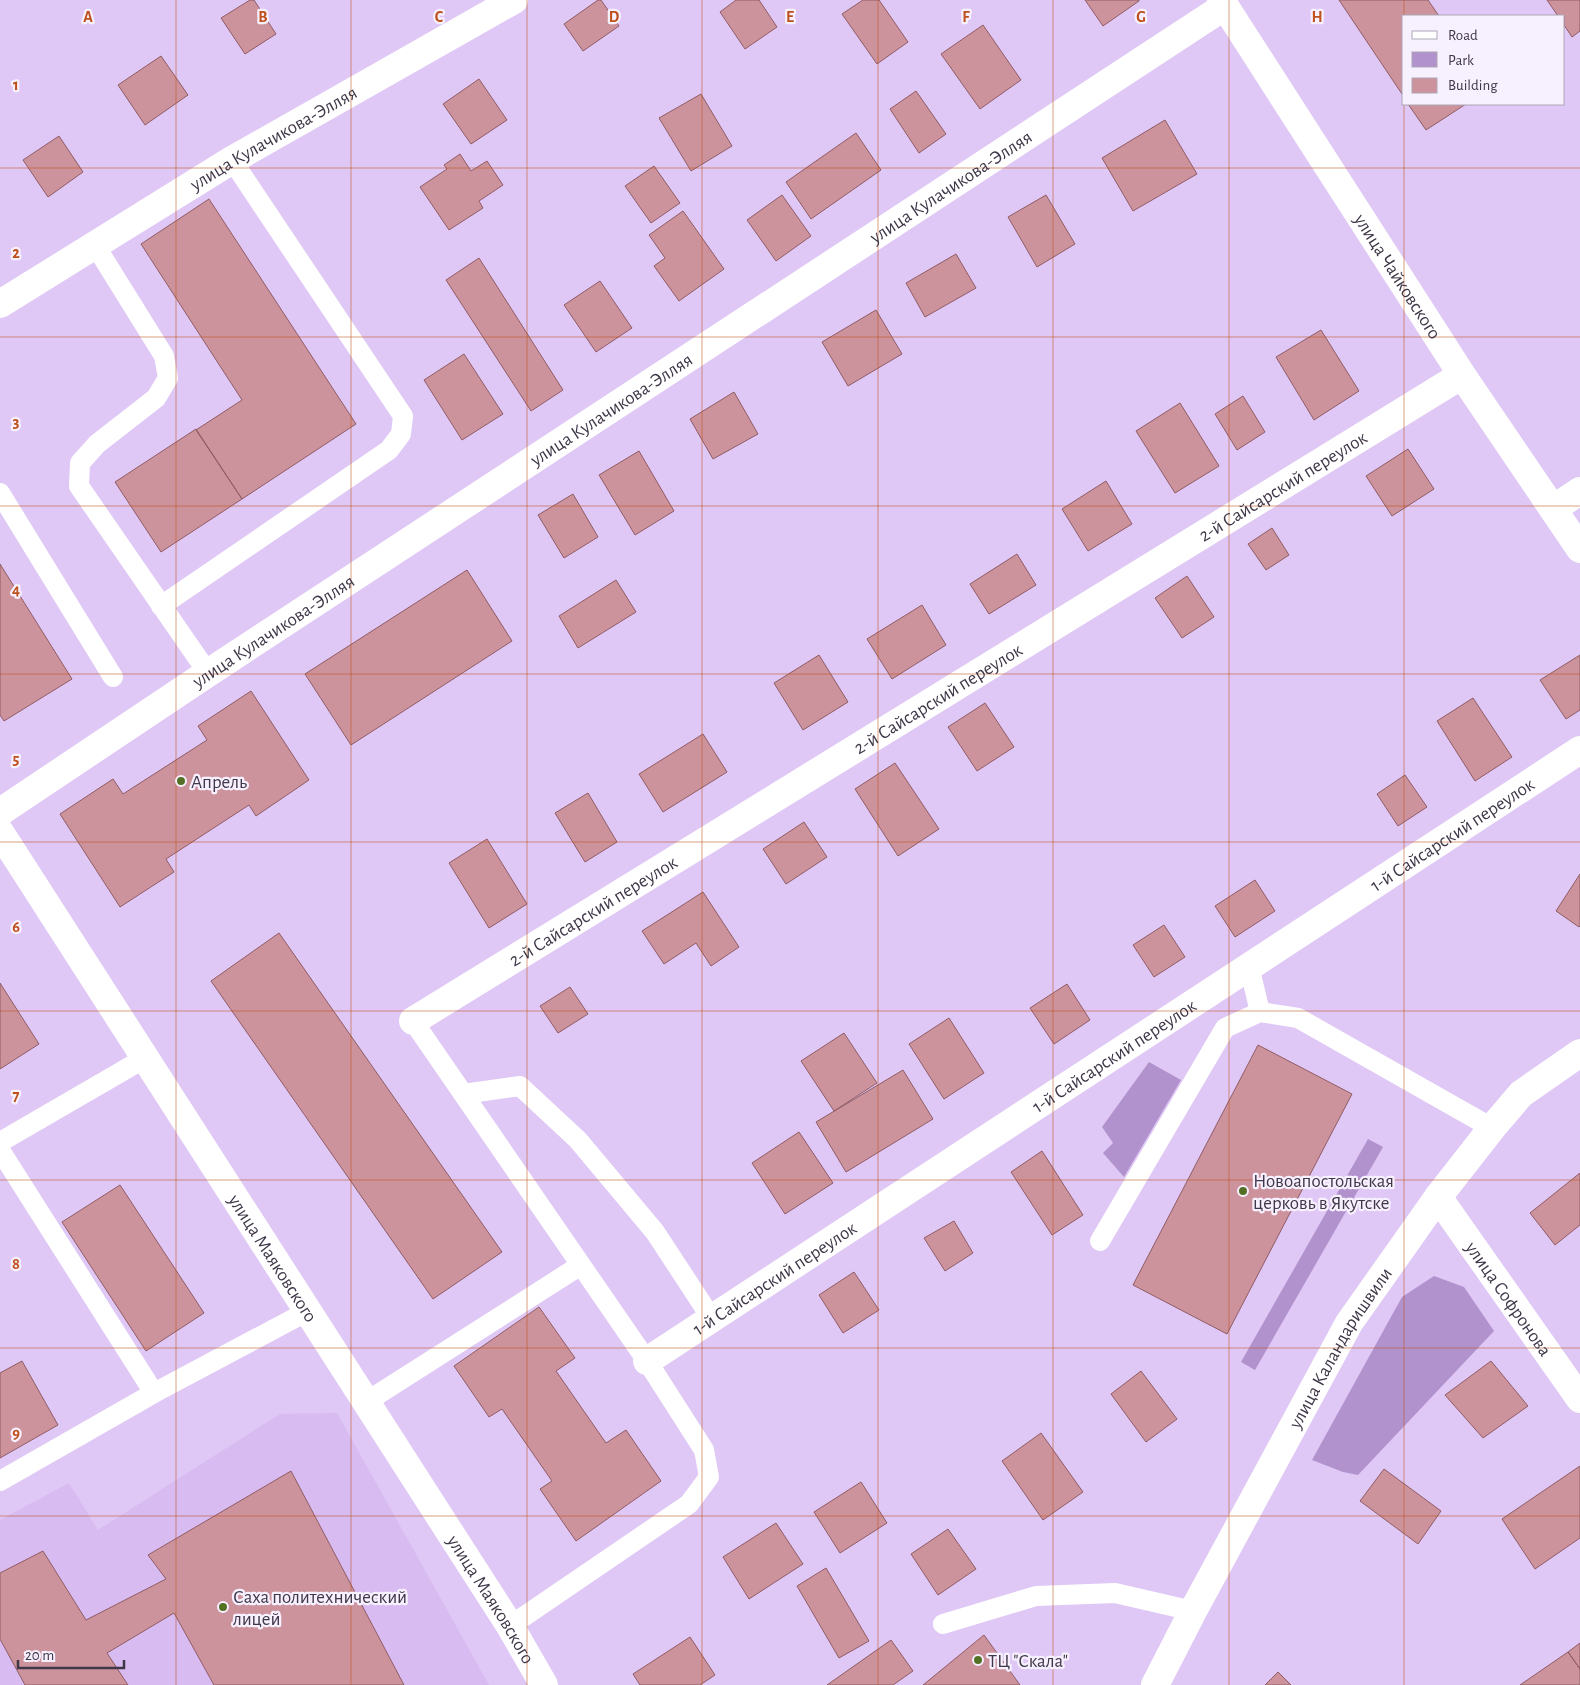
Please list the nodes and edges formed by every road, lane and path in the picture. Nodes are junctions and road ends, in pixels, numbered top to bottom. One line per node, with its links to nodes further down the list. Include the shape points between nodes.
1 (514, 0): 3 (street, улица Кулачикова-Элляя)
2 (1227, 2): 6 (street, улица Чайковского); 12 (street, улица Кулачикова-Элляя)
3 (232, 160): 4 (street, улица Кулачикова-Элляя); 11 (lane, via 403,416 401,434 389,450)
4 (95, 245): 5 (street, улица Кулачикова-Элляя); 11 (lane, via 164,356 168,378 156,398 97,444 80,463 79,486)
5 (0, 304)
6 (1462, 375): 9 (street, улица Чайковского); 19 (street, 2-й Сайсарский переулок)
7 (1580, 491): 9 (street)
8 (0, 493): 13 (lane)
9 (1553, 509): 10 (street, улица Чайковского)
10 (1580, 549)
11 (161, 606): 12 (lane)
12 (208, 673): 15 (street, улица Кулачикова-Элляя)
13 (113, 677)
14 (1580, 750): 17 (street, 1-й Сайсарский переулок)
15 (0, 812)
16 (0, 832): 21 (street, улица Маяковского)
17 (1249, 966): 18 (lane); 30 (street, 1-й Сайсарский переулок)
18 (1260, 1012): 23 (lane, via 1298,1018); 27 (lane, via 1226,1028)
19 (413, 1021): 22 (lane)
20 (1580, 1053): 23 (street, улица Каландаришвили, via 1521,1094)
21 (145, 1058): 24 (lane); 29 (street, улица Маяковского)
22 (463, 1094): 28 (lane); 30 (lane, via 520,1086 578,1140 655,1232)
23 (1492, 1128): 26 (street, улица Каландаришвили)
24 (0, 1142)
25 (0, 1150): 32 (lane)
26 (1438, 1197): 33 (street, улица Софронова); 36 (street, улица Каландаришвили, via 1349,1323)
27 (1100, 1240)
28 (581, 1265): 31 (lane); 34 (lane)
29 (308, 1311): 32 (lane); 34 (street, улица Маяковского)
30 (712, 1319): 31 (street, 1-й Сайсарский переулок)
31 (647, 1361): 38 (lane, via 704,1450 709,1477 689,1504)
32 (154, 1394): 35 (lane)
33 (1580, 1399)
34 (366, 1402): 38 (street, улица Маяковского)
35 (0, 1481)
36 (1193, 1611): 37 (lane, via 1115,1593 1036,1596); 40 (street, улица Каландаришвили)
37 (943, 1624)
38 (510, 1626): 39 (street, улица Маяковского)
39 (544, 1685)
40 (1155, 1685)

